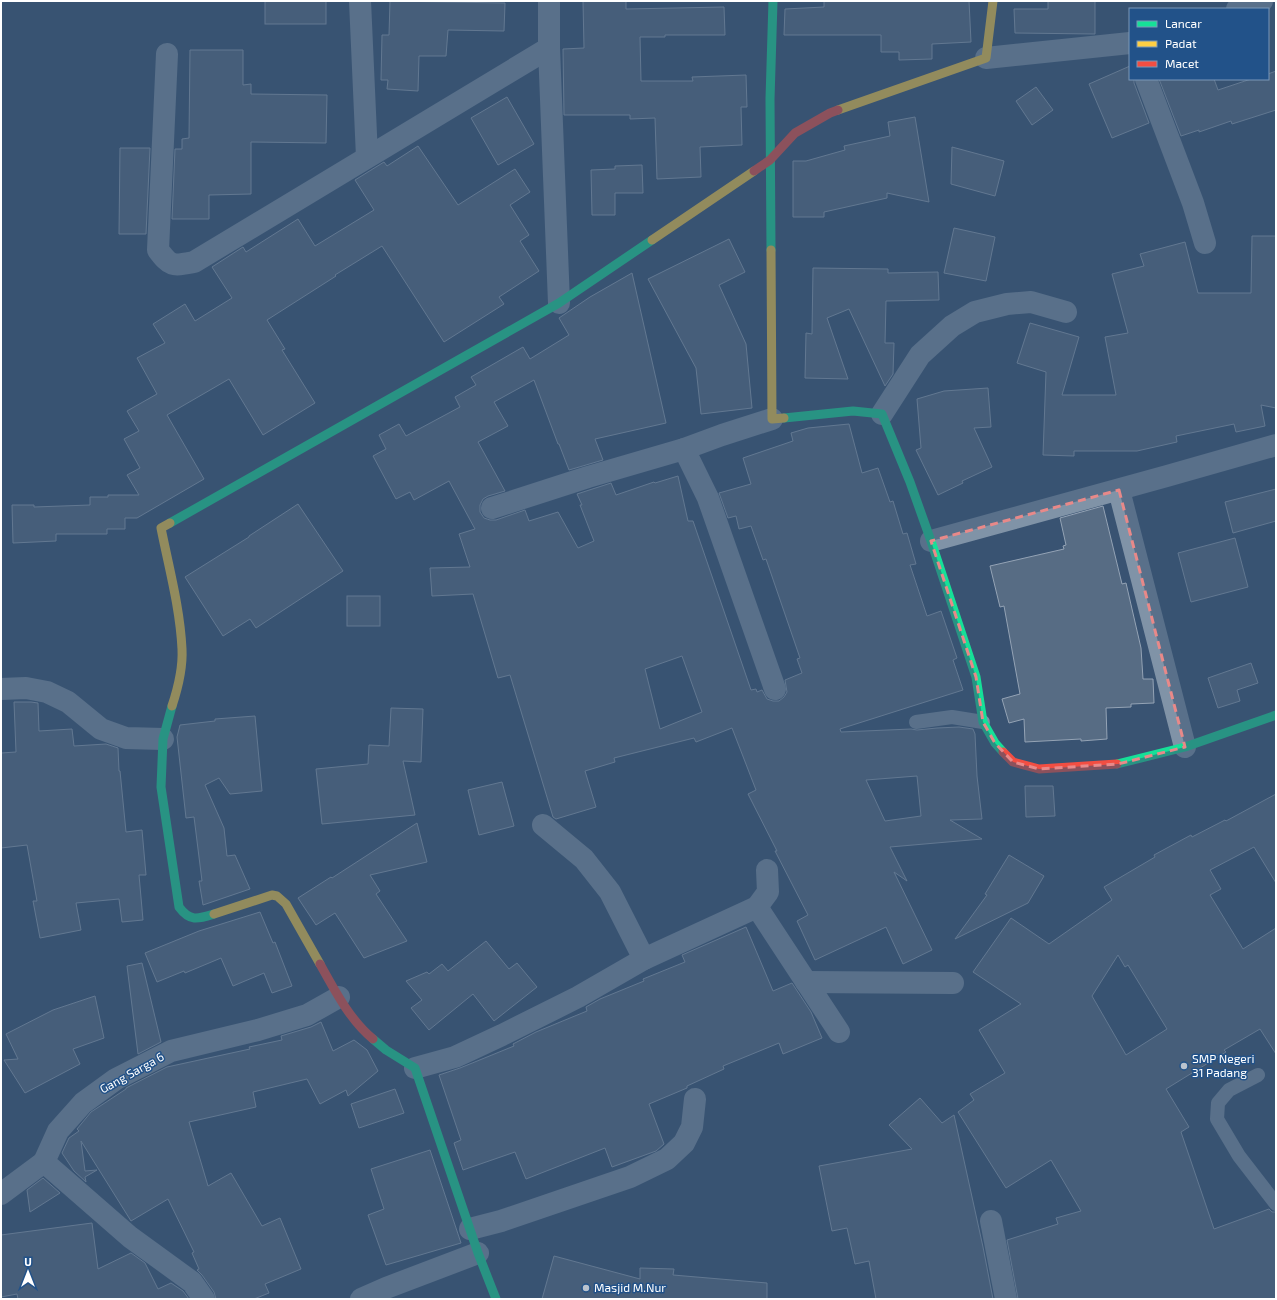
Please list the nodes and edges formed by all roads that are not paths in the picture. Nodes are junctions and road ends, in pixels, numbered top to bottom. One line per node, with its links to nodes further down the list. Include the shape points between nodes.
1 (360, 1): 12 (street)
2 (549, 1): 8 (street)
3 (773, 1): 13 (street)
4 (993, 1): 10 (street)
5 (1262, 1): 6 (street)
6 (1240, 8)
7 (1129, 43): 10 (street)
8 (549, 48): 12 (street); 15 (street)
9 (166, 54): 12 (street, via 158,250 168,262 177,265 194,262)
10 (986, 58): 13 (street, via 830,113 795,133)
11 (1146, 80): 14 (street, via 1193,203)
12 (367, 157)
13 (770, 160): 15 (street); 18 (street)
14 (1205, 243)
15 (559, 303): 29 (street, via 161,528 182,650 179,683)
16 (1066, 312): 17 (street, via 1031,302 1007,304 974,312 952,326 920,355)
17 (882, 414): 18 (street, via 853,411); 23 (street)
18 (772, 419): 20 (street)
19 (1276, 444): 21 (street)
20 (684, 449): 22 (street); 24 (street, via 708,498)
21 (1119, 490): 23 (street); 30 (street)
22 (492, 508)
23 (931, 541): 28 (street, via 976,677)
24 (775, 689)
25 (1, 690): 29 (street, via 26,688 47,692 68,702 101,729 126,738)
26 (1276, 715): 30 (street)
27 (916, 722): 28 (lane, via 952,717)
28 (983, 722): 30 (street, via 995,744 1013,762 1039,769 1118,764)
29 (163, 739): 37 (street, via 161,787 179,907 190,918 199,919 272,895 277,896 286,904)
30 (1185, 747)
31 (543, 825): 34 (street, via 584,859 610,892)
32 (767, 870): 33 (street, via 768,892)
33 (757, 907): 34 (street); 35 (street)
34 (644, 959): 39 (street, via 578,997 502,1035 455,1057)
35 (806, 982): 36 (street); 38 (street)
36 (953, 982)
37 (339, 997): 39 (street, via 362,1030 386,1050); 42 (street, Gang Sarga 6, via 307,1015 171,1051 116,1079 83,1102 58,1131)
38 (839, 1032)
39 (415, 1068): 46 (street)
40 (1258, 1075): 44 (lane, via 1229,1090 1218,1103 1217,1119 1239,1156)
41 (695, 1099): 46 (street, via 692,1127 684,1143 667,1159 630,1177)
42 (44, 1162): 43 (street); 48 (street, via 130,1237 192,1282)
43 (1, 1194)
44 (1276, 1204)
45 (991, 1221): 51 (street)
46 (470, 1229): 47 (street)
47 (478, 1253): 49 (street); 50 (street)
48 (204, 1299)
49 (362, 1299)
50 (496, 1299)
51 (1006, 1299)

